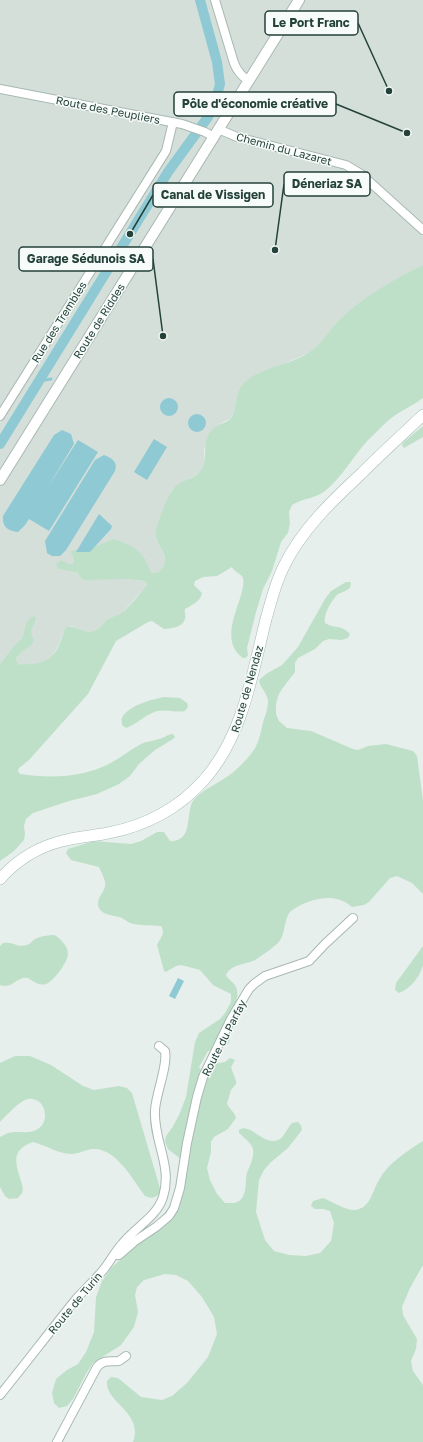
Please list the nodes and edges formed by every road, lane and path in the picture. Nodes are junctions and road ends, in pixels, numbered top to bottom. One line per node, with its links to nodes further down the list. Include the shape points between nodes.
1 (215, 0): 3 (street, via 234,63 241,75)
2 (299, 0): 3 (street, Route de Riddes)
3 (249, 81): 6 (street, Route de Riddes)
4 (0, 89): 5 (street, Route des Peupliers)
5 (173, 122): 6 (street, Route des Peupliers); 9 (street, Rue des Trembles, via 166,151)
6 (212, 133): 7 (street, Chemin du Lazaret, via 346,165 361,174); 10 (street, Route de Riddes)
7 (423, 230)
8 (423, 415): 11 (main road, Route de Nendaz, via 331,503 291,553 277,583 236,730 224,753 202,782 180,802 159,815 109,833 50,844 9,869)
9 (0, 416)
10 (0, 480)
11 (0, 879)
12 (353, 918): 14 (street, Route du Parfay, via 309,960 265,976 249,989 231,1019 203,1077 174,1208 156,1227 118,1255)
13 (159, 1046): 14 (street, Route de Turin, via 165,1051 165,1058 154,1112 164,1162 164,1196 160,1206 130,1235)
14 (114, 1255): 16 (street, Route de Turin)
15 (126, 1356): 17 (street, via 119,1361 104,1361 97,1367)
16 (0, 1395)
17 (57, 1442)

